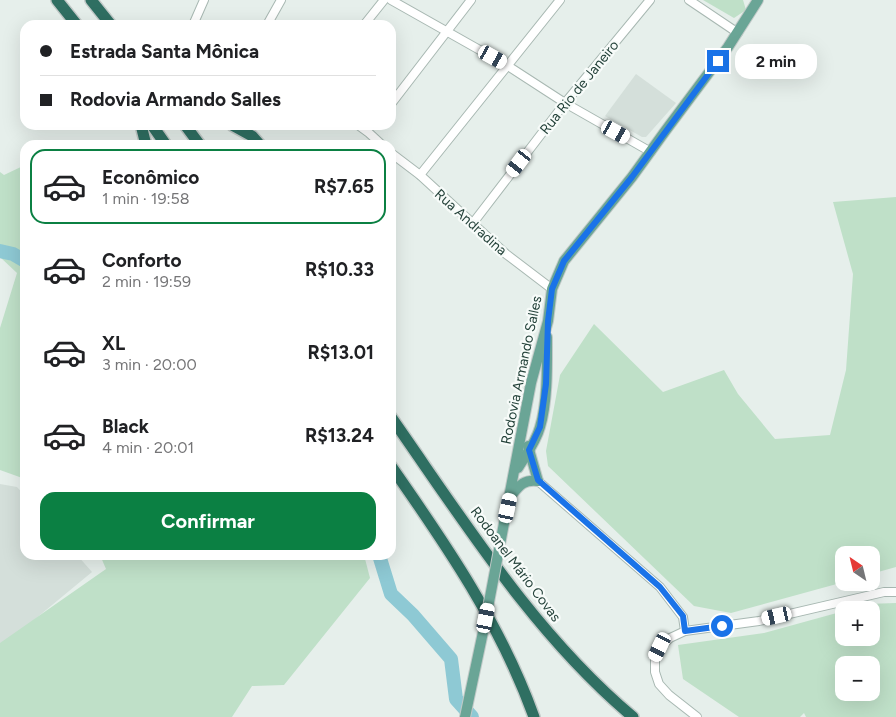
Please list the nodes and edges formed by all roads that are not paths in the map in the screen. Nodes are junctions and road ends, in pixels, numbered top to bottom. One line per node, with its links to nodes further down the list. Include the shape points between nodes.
1 (57, 0): 12 (highway)
2 (91, 0): 13 (highway)
3 (204, 0): 14 (street)
4 (281, 0): 15 (street)
5 (384, 0): 16 (street)
6 (391, 0): 17 (street)
7 (471, 0): 17 (street)
8 (560, 0): 19 (street)
9 (650, 0): 21 (street, Rua Rio de Janeiro)
10 (689, 0): 18 (street)
11 (758, 0): 18 (main road, Rodovia Armando Salles)
12 (73, 20)
13 (107, 20)
14 (195, 20)
15 (270, 20)
16 (368, 20)
17 (446, 32): 19 (street); 20 (street)
18 (738, 33): 28 (main road, Rodovia Armando Salles)
19 (508, 66): 21 (street); 30 (street)
20 (396, 97)
21 (565, 104): 28 (street); 31 (street, Rua Rio de Janeiro)
22 (241, 130): 26 (highway)
23 (365, 130): 25 (street)
24 (371, 130): 25 (street)
25 (369, 133): 27 (street)
26 (256, 140)
27 (377, 140)
28 (651, 152): 32 (main road, Rodovia Armando Salles, via 564,261)
29 (396, 157): 30 (street, Rua Andradina)
30 (420, 175): 31 (street, Rua Andradina)
31 (473, 223): 32 (street, Rua Andradina, via 506,254)
32 (552, 289): 33 (main road, Rodovia Armando Salles)
33 (548, 321): 35 (main road, Rodovia Armando Salles); 36 (main road, via 542,418)
34 (396, 423): 47 (highway, Rodoanel Mário Covas, via 476,538 540,622 576,664)
35 (522, 432): 36 (main road); 37 (main road); 40 (main road, Rodovia Armando Salles)
36 (529, 450): 37 (main road); 41 (main road)
37 (522, 462): 38 (main road); 40 (main road)
38 (528, 471): 40 (main road); 41 (main road)
39 (396, 473): 46 (highway, via 480,599)
40 (513, 477): 42 (main road, Rodovia Armando Salles)
41 (538, 480): 42 (main road, via 523,482); 44 (street, via 660,587 683,616)
42 (510, 498): 45 (main road, Rodovia Armando Salles, bridge)
43 (896, 592): 44 (street, via 759,621)
44 (685, 631): 48 (street, via 660,647 655,658 655,672 669,695)
45 (465, 717)
46 (534, 717)
47 (632, 717)
48 (697, 717)

